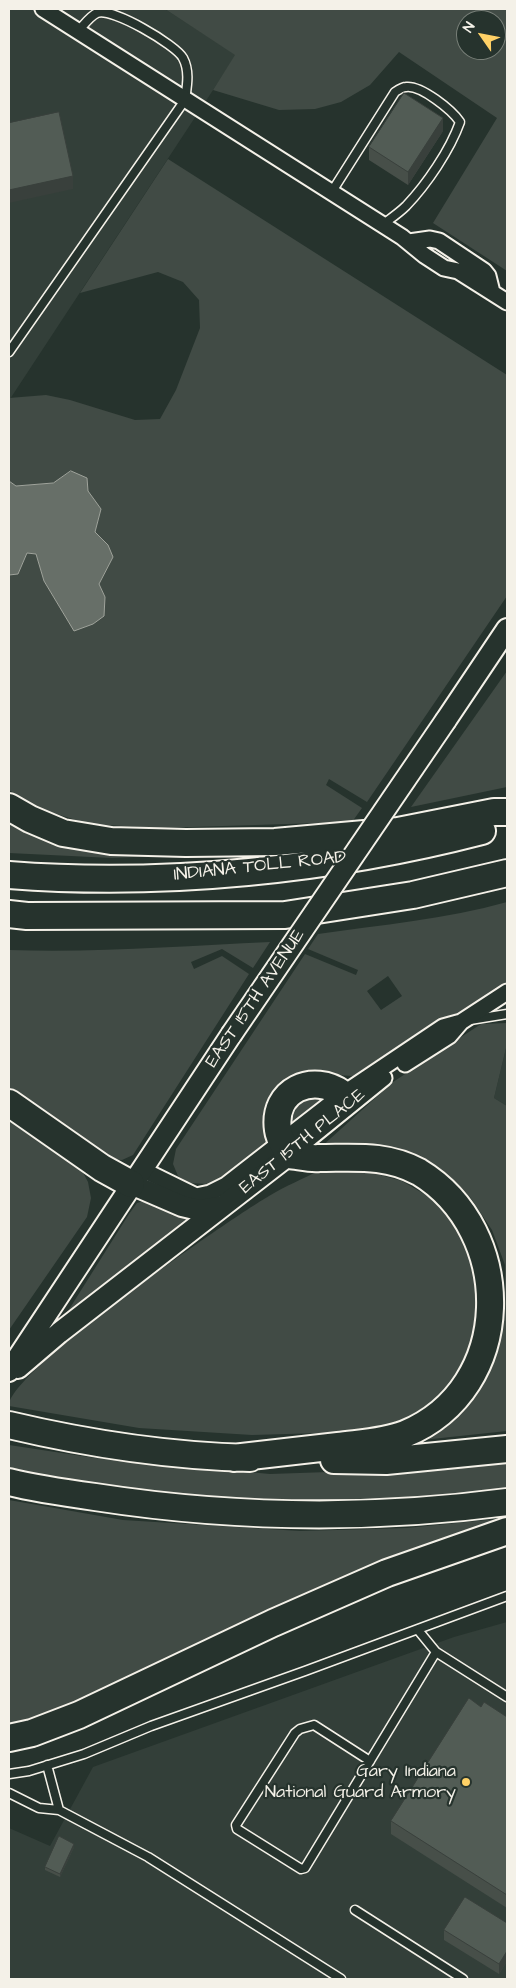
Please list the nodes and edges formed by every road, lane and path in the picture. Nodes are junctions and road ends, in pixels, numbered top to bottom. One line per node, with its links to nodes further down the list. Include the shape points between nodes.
1 (43, 9): 2 (street)
2 (77, 32): 3 (street); 3 (lane, via 96,13 107,12 123,17 177,50 188,71)
3 (184, 100): 4 (street); 9 (lane)
4 (331, 193): 5 (street); 5 (lane, via 396,92 406,86 418,89 453,112 460,122 455,137 422,188 405,207)
5 (382, 224): 6 (street)
6 (415, 241): 7 (street, via 424,255); 7 (street, via 436,240 481,268 487,274)
7 (492, 292): 8 (street)
8 (507, 302)
9 (9, 352)
10 (507, 629): 23 (street, EAST 15TH AVENUE, bridge)
11 (9, 806): 12 (highway, via 62,832 111,841 186,843 275,842 398,831)
12 (507, 812)
13 (507, 824): 15 (highway, INDIANA TOLL ROAD, via 425,846 301,866 121,879)
14 (507, 873): 16 (highway, via 413,895 285,914)
15 (9, 875)
16 (15, 917)
17 (507, 992): 19 (street, EAST 15TH PLACE)
18 (507, 1014): 19 (lane)
19 (461, 1022): 20 (street, EAST 15TH PLACE, via 443,1027); 22 (street, EAST 15TH PLACE, via 448,1036)
20 (344, 1094): 22 (highway, via 324,1084 302,1086 292,1092 279,1110 278,1126)
21 (9, 1103): 23 (highway, via 102,1168)
22 (286, 1148): 23 (street, EAST 15TH PLACE, via 226,1185 196,1196); 24 (street, EAST 15TH PLACE); 29 (highway, via 318,1159 354,1156 383,1159 418,1172 445,1190 481,1238 492,1268 496,1303 489,1342 473,1376 454,1401 430,1421 404,1434 366,1443)
23 (136, 1176): 24 (street, EAST 15TH PLACE, via 182,1206 199,1210); 25 (street, EAST 15TH AVENUE)
24 (223, 1206): 26 (street)
25 (9, 1371)
26 (9, 1376)
27 (9, 1425): 29 (highway, via 57,1437)
28 (507, 1449): 29 (highway, via 386,1461)
29 (233, 1458)
30 (15, 1484): 31 (highway, via 138,1504 237,1512 360,1515)
31 (507, 1502)
32 (507, 1531): 37 (highway, via 388,1573 272,1623 79,1715 32,1734)
33 (507, 1596): 34 (lane)
34 (418, 1630): 35 (lane); 39 (lane)
35 (436, 1652): 36 (lane); 38 (lane)
36 (507, 1697)
37 (9, 1738)
38 (370, 1761): 38 (lane, via 305,1868 301,1869 237,1830 236,1825 300,1730 314,1725)
39 (48, 1765): 40 (lane); 42 (lane)
40 (9, 1774)
41 (9, 1793): 42 (lane, via 39,1808)
42 (59, 1810): 44 (lane, via 148,1857)
43 (355, 1910): 45 (lane)
44 (341, 1979)
45 (463, 1979)

